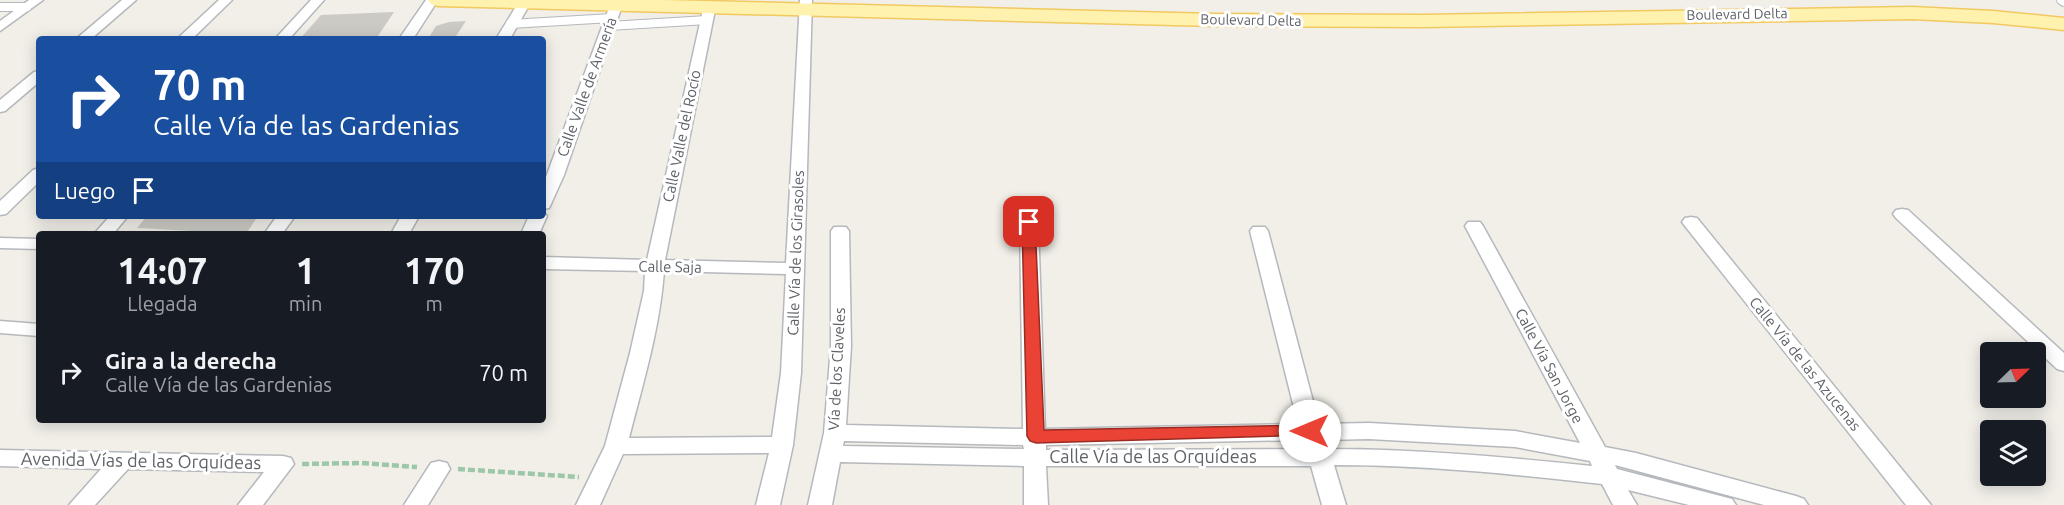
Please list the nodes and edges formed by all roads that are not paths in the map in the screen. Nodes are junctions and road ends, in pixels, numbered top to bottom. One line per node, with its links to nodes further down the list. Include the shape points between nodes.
1 (130, 0): 20 (street)
2 (226, 0): 21 (street)
3 (318, 0): 22 (street)
4 (432, 0): 23 (street)
5 (438, 0): 8 (main road, Boulevard Delta)
6 (1587, 0): 16 (main road, via 1580,4 1582,8)
7 (2004, 0): 9 (main road)
8 (526, 1): 15 (main road, Boulevard Delta); 17 (street)
9 (2063, 3)
10 (32, 4): 12 (lane); 19 (street)
11 (805, 4): 13 (main road, Boulevard Delta, via 1226,20 1424,21); 14 (main road, Boulevard Delta); 42 (street, Calle Vía de los Girasoles)
12 (0, 7)
13 (1531, 9): 16 (main road, Boulevard Delta)
14 (708, 13): 15 (main road, Boulevard Delta); 41 (street, Calle Valle del Rocío)
15 (613, 16): 17 (lane); 28 (street, Calle Valle de Armería)
16 (1623, 17): 18 (main road, Boulevard Delta, via 1912,13)
17 (510, 24): 24 (street)
18 (2064, 24)
19 (0, 27)
20 (87, 36)
21 (187, 36)
22 (285, 36)
23 (408, 36)
24 (504, 36)
25 (36, 78): 26 (street)
26 (0, 108)
27 (36, 176): 29 (street)
28 (546, 197)
29 (0, 210)
30 (1902, 214): 45 (street)
31 (116, 219): 35 (street)
32 (1029, 222): 50 (street)
33 (1691, 222): 68 (street, Calle Vía de las Azucenas)
34 (1474, 226): 51 (street, Calle Vía San Jorge)
35 (106, 231)
36 (840, 231): 47 (street, Vía de los Claveles, via 840,346)
37 (1258, 231): 46 (street)
38 (0, 243): 39 (street)
39 (36, 244)
40 (546, 263): 41 (street, Calle Saja)
41 (655, 267): 42 (street, Calle Saja); 49 (street, Calle Valle del Rocío, via 640,353)
42 (796, 268): 48 (street, Calle Vía de los Girasoles, via 791,373)
43 (0, 327): 44 (street)
44 (36, 330)
45 (2064, 364)
46 (1310, 431): 50 (street, Calle Vía de las Orquídeas); 51 (street, Calle Vía de las Orquídeas, via 1515,439); 52 (street)
47 (833, 443): 50 (street, Calle Vía de las Orquídeas); 62 (street, Vía de los Claveles)
48 (782, 445): 49 (street); 61 (street, Calle Vía de los Girasoles)
49 (616, 446): 60 (street, Calle Valle del Rocío)
50 (1035, 447): 52 (street, Calle Vía de las Orquídeas); 63 (street)
51 (1594, 451): 56 (street, Calle Vía San Jorge); 67 (street, Calle Vía de las Orquídeas)
52 (1320, 456): 56 (street, Calle Vía de las Orquídeas, via 1475,462); 64 (street)
53 (0, 458): 54 (street, Avenida Vías de las Orquídeas)
54 (124, 459): 57 (street); 58 (street, Avenida Vías de las Orquídeas, via 283,464)
55 (439, 469): 59 (street)
56 (1610, 476): 65 (street, Calle Vía San Jorge); 66 (street, Calle Vía de las Orquídeas)
57 (81, 505)
58 (250, 505)
59 (416, 505)
60 (588, 505)
61 (768, 505)
62 (820, 505)
63 (1036, 505)
64 (1334, 505)
65 (1625, 505)
66 (1724, 505)
67 (1796, 505)
68 (1919, 505)

